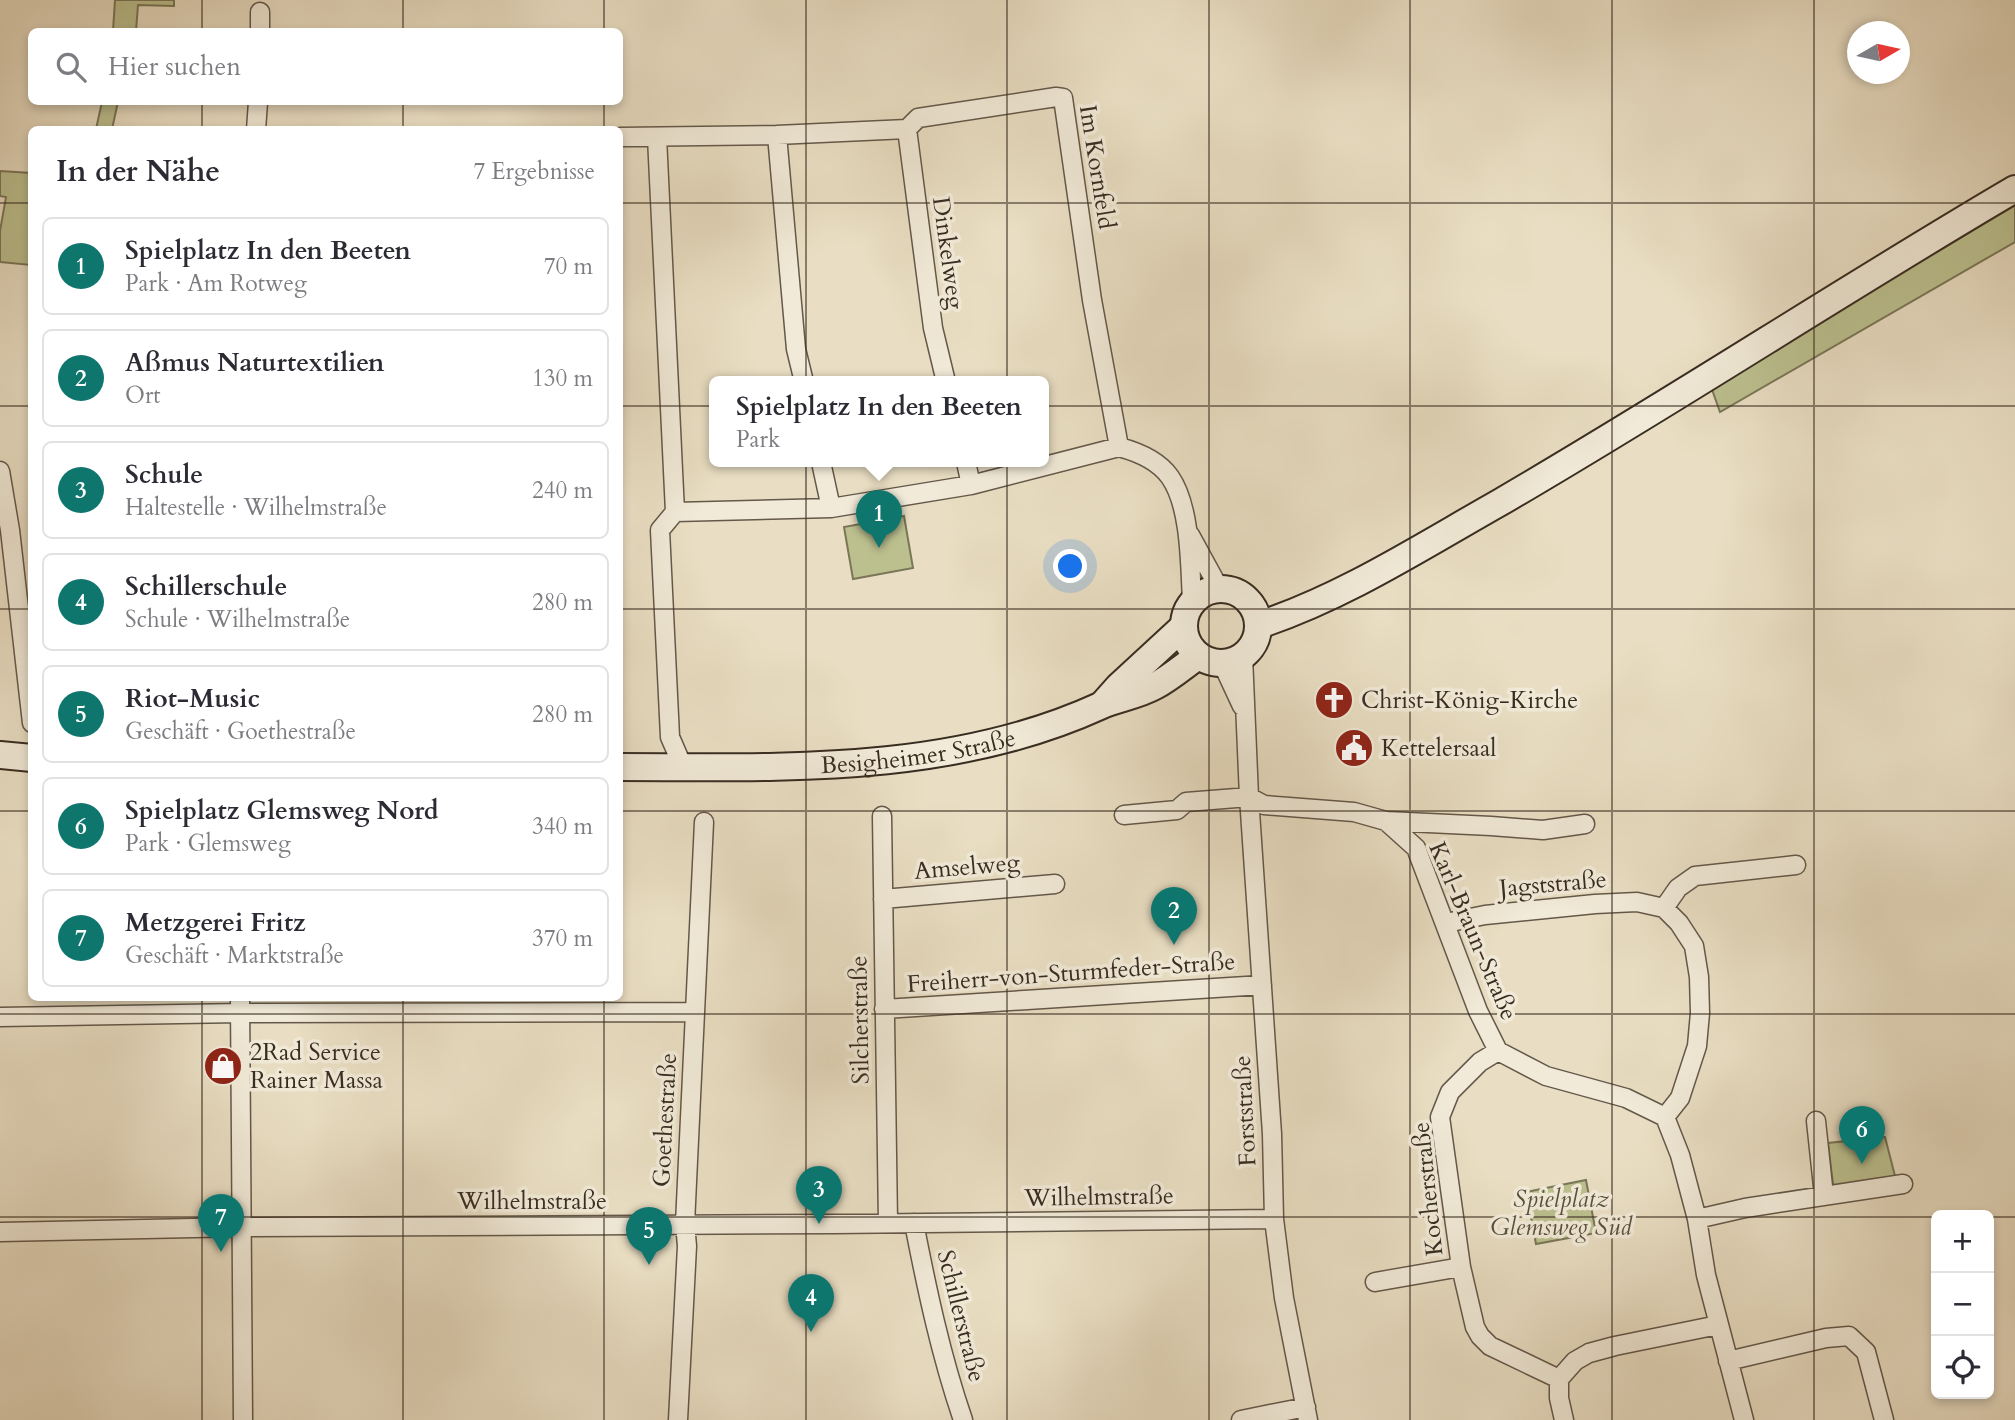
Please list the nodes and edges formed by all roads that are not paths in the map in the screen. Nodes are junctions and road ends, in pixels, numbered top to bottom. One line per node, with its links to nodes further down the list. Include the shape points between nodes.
1 (260, 12): 2 (street)
2 (260, 28)
3 (258, 105): 4 (street)
4 (256, 126)
5 (907, 129): 6 (street, Im Kornfeld); 11 (street, Dinkelweg, via 933,328); 12 (street, Im Kornfeld, via 918,118 1063,98)
6 (777, 135): 8 (street, Im Kornfeld); 10 (street, via 796,349)
7 (623, 137): 8 (street, Im Kornfeld)
8 (657, 137): 20 (street)
9 (2015, 189): 24 (main road, via 1628,428 1382,570 1334,594)
10 (803, 376)
11 (945, 376)
12 (1119, 447): 13 (street); 21 (street, via 1151,459 1171,478)
13 (1049, 465)
14 (822, 467): 19 (street)
15 (966, 467): 18 (street)
16 (1041, 467): 18 (street)
17 (0, 471): 26 (street)
18 (971, 485): 19 (street)
19 (831, 508): 20 (street)
20 (675, 512): 31 (street, via 660,530 670,737)
21 (1187, 529): 22 (street); 23 (street)
22 (1219, 588): 23 (main road, via 1204,592); 24 (main road, via 1237,592)
23 (1188, 614): 25 (main road, via 1185,637 1190,648); 27 (main road)
24 (1255, 614): 25 (main road, Besigheimer Straße, via 1255,643)
25 (1221, 658): 27 (main road, Besigheimer Straße, via 1130,698); 32 (street, Forststraße, via 1246,715)
26 (28, 688)
27 (1102, 705): 31 (main road, Besigheimer Straße, via 1012,740 930,756 816,765)
28 (0, 755): 29 (main road)
29 (28, 758)
30 (623, 766): 31 (main road, Besigheimer Straße)
31 (683, 767)
32 (1249, 797): 33 (street, via 1186,802 1177,810); 35 (street, Karl-Braun-Straße, via 1264,805 1354,812); 43 (street, Forststraße)
33 (1124, 815)
34 (882, 816): 40 (street, Silcherstraße)
35 (1386, 821): 37 (street, via 1543,830); 42 (street, Karl-Braun-Straße, via 1416,848)
36 (704, 822): 46 (street, Goethestraße)
37 (1585, 824)
38 (1796, 865): 41 (street, via 1695,876 1678,888)
39 (1055, 884): 40 (street, Amselweg)
40 (883, 899): 45 (street, Silcherstraße)
41 (1664, 908): 42 (street, Jagststraße, via 1637,902 1485,915); 49 (street, via 1694,946 1700,1013 1697,1046 1680,1098)
42 (1446, 923): 48 (street, Karl-Braun-Straße, via 1478,1011)
43 (1262, 985): 45 (street, Freiherr-von-Sturmfeder-Straße); 53 (street, Forststraße)
44 (240, 1005): 46 (street); 47 (street); 58 (street)
45 (884, 1009): 55 (street, Silcherstraße)
46 (694, 1012): 57 (street, Goethestraße)
47 (0, 1017)
48 (1499, 1051): 49 (street, Karl-Braun-Straße, via 1546,1076 1626,1098); 60 (street, Kocherstraße, via 1480,1062 1450,1092 1440,1117)
49 (1665, 1117): 54 (street)
50 (1816, 1121): 52 (street)
51 (1903, 1184): 52 (street)
52 (1824, 1196): 54 (street)
53 (1274, 1219): 56 (street, Wilhelmstraße); 65 (street, Forststraße)
54 (1697, 1219): 62 (street)
55 (888, 1223): 56 (street, Wilhelmstraße); 57 (street, Wilhelmstraße)
56 (914, 1223): 68 (street, Schillerstraße, via 930,1302)
57 (685, 1224): 58 (street, Wilhelmstraße); 67 (street, Goethestraße)
58 (242, 1227): 59 (street, Wilhelmstraße); 66 (street)
59 (0, 1232)
60 (1461, 1267): 61 (street); 64 (street, Kocherstraße, via 1480,1336 1490,1346)
61 (1375, 1282)
62 (1718, 1325): 63 (street); 64 (street, via 1589,1353)
63 (1728, 1362): 71 (street); 72 (street, via 1849,1336 1867,1352)
64 (1559, 1379): 70 (street)
65 (1307, 1414): 69 (street)
66 (243, 1420)
67 (678, 1420)
68 (963, 1420)
69 (1241, 1420)
70 (1564, 1420)
71 (1744, 1420)
72 (1884, 1420)

